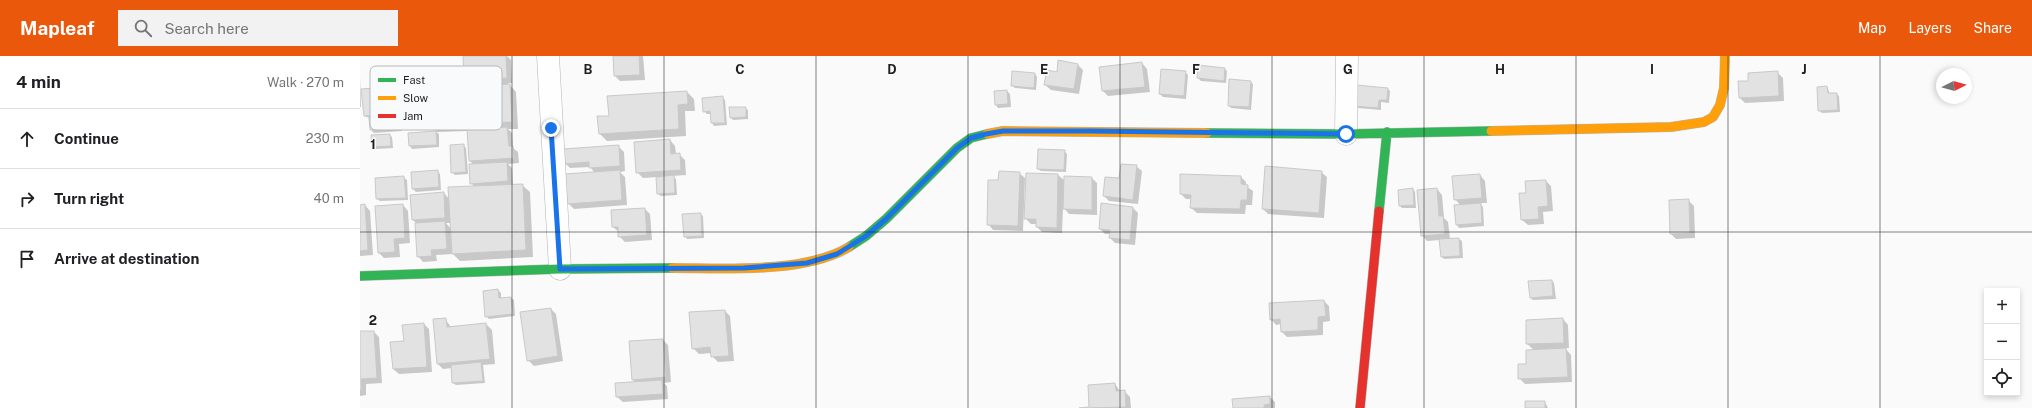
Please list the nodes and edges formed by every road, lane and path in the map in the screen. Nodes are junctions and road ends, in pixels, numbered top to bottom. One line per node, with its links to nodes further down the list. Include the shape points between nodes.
1 (548, 56): 6 (street)
2 (1347, 56): 5 (street)
3 (1725, 56): 4 (street, via 1721,102 1713,117 1698,123 1670,128)
4 (1387, 132): 5 (street); 8 (street)
5 (1346, 134): 6 (street, via 1003,131 971,138 957,148 886,219 866,236 837,254 807,263 744,268)
6 (560, 269): 7 (street)
7 (360, 276)
8 (1360, 408)

